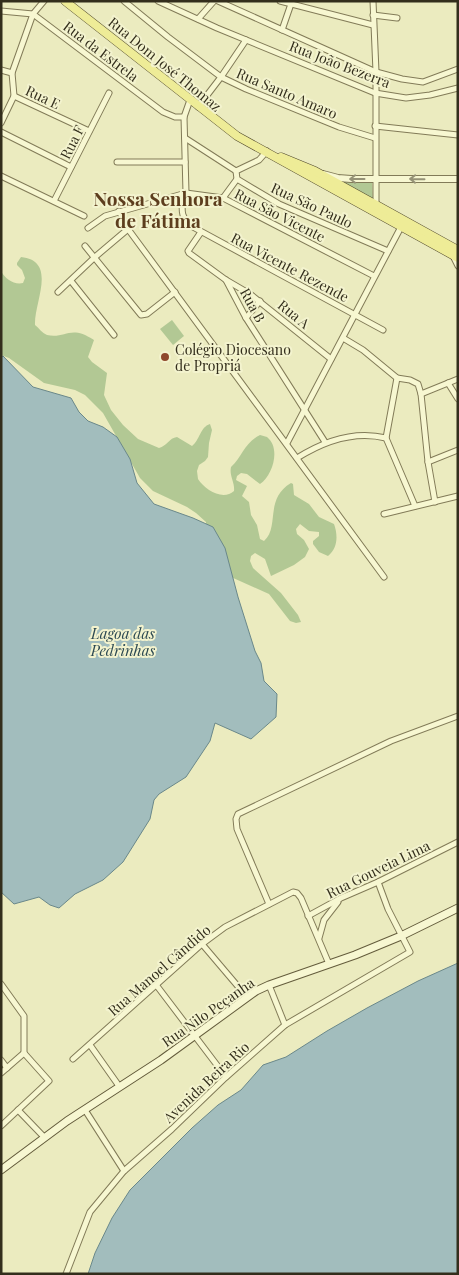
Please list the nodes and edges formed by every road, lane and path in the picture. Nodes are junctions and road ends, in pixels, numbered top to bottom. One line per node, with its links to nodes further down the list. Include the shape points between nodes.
1 (44, 1): 11 (street)
2 (65, 1): 27 (main road, Rua Dom José Thomaz)
3 (124, 1): 22 (street, Rua Santo Amaro)
4 (158, 1): 14 (street, Rua João Bezerra)
5 (214, 1): 14 (street)
6 (218, 1): 16 (street)
7 (280, 1): 9 (street)
8 (373, 1): 12 (street)
9 (291, 4): 15 (street); 16 (street)
10 (1, 11): 11 (street)
11 (33, 14): 21 (street); 29 (street, Rua da Estrela, via 163,112)
12 (373, 15): 13 (street); 15 (street)
13 (397, 18)
14 (198, 19): 17 (street, Rua João Bezerra)
15 (373, 25): 20 (street)
16 (282, 30): 20 (street)
17 (246, 40): 22 (street); 25 (street, Rua João Bezerra)
18 (1, 70): 21 (street, Rua E)
19 (458, 70): 20 (street, via 423,82)
20 (376, 72): 25 (street)
21 (12, 73): 26 (street)
22 (222, 77): 28 (street); 36 (street, Rua Santo Amaro, via 339,127)
23 (458, 88): 25 (street, Rua João Bezerra, via 406,98)
24 (109, 93): 33 (street, Rua F)
25 (375, 93): 31 (street)
26 (14, 96): 30 (street); 33 (street, Rua E)
27 (190, 100): 28 (main road, Rua Dom José Thomaz); 29 (street)
28 (198, 107): 37 (main road, Rua Dom José Thomaz, via 250,145)
29 (184, 117): 35 (street)
30 (1, 123)
31 (376, 126): 34 (street); 36 (street)
32 (1, 132): 40 (street)
33 (89, 132): 40 (street, Rua F)
34 (458, 135)
35 (185, 138): 39 (street); 41 (street)
36 (375, 138): 44 (street)
37 (266, 152): 41 (street, via 252,164); 42 (main road); 47 (main road)
38 (117, 162): 39 (street)
39 (186, 162): 48 (street)
40 (71, 167): 50 (street, Rua F)
41 (236, 171): 45 (street)
42 (315, 171): 44 (street, one-way to 42, via 338,178); 47 (main road)
43 (1, 176): 50 (street)
44 (376, 178): 46 (street, one-way to 44); 51 (street)
45 (237, 179): 49 (street); 59 (street, Rua São Paulo, via 279,204)
46 (458, 179)
47 (337, 188): 51 (main road)
48 (184, 194): 49 (street, Rua São Vicente); 52 (street, Rua São Vicente); 57 (street, Rua Vicente Rezende, via 183,218)
49 (223, 198): 63 (street, Rua São Vicente)
50 (54, 201): 53 (street)
51 (375, 209): 54 (main road); 60 (main road)
52 (119, 211): 55 (street, Rua São Vicente); 56 (street)
53 (84, 216)
54 (401, 227): 59 (street); 60 (main road)
55 (88, 228)
56 (128, 229): 61 (street); 67 (street)
57 (201, 232): 64 (street, Rua A, via 188,251); 69 (street, Rua Vicente Rezende)
58 (86, 246): 61 (street)
59 (388, 251): 63 (street)
60 (455, 252): 62 (street)
61 (95, 257): 65 (street); 67 (street, via 142,316)
62 (458, 266)
63 (374, 276): 69 (street)
64 (226, 280): 68 (street, Rua A); 70 (street, Rua B)
65 (71, 281): 66 (street); 72 (street)
66 (58, 292)
67 (175, 292): 83 (street)
68 (260, 301): 70 (street); 74 (street, Rua A)
69 (354, 314): 71 (street, Rua Vicente Rezende); 73 (street)
70 (246, 318): 80 (street, Rua B)
71 (383, 330)
72 (114, 335)
73 (342, 338): 74 (street); 75 (street, via 369,354)
74 (331, 358): 80 (street)
75 (396, 378): 78 (street, via 416,382); 81 (street)
76 (458, 379): 77 (street)
77 (448, 383): 78 (street); 79 (street)
78 (421, 394): 86 (street)
79 (458, 399)
80 (304, 408): 82 (street, Rua B); 83 (street)
81 (386, 438): 82 (street, via 358,435); 89 (street)
82 (325, 442): 85 (street)
83 (287, 443): 85 (street)
84 (458, 450): 86 (street)
85 (297, 458): 91 (street)
86 (428, 462): 88 (street)
87 (458, 496): 88 (street)
88 (435, 502): 89 (street)
89 (415, 506): 90 (street)
90 (384, 514)
91 (384, 577)
92 (458, 716): 96 (street, via 391,741 238,814 237,829)
93 (458, 842): 94 (street, Rua Gouveia Lima)
94 (378, 882): 95 (street, Rua Gouveia Lima); 99 (street)
95 (341, 898): 98 (street, Rua Gouveia Lima); 100 (street, via 324,920)
96 (269, 904): 98 (street, Rua Manoel Cândido, via 293,892 299,895); 101 (street, Rua Manoel Cândido)
97 (458, 908): 99 (main road, Rua Nilo Peçanha)
98 (308, 916): 100 (street)
99 (401, 936): 102 (main road, Rua Nilo Peçanha); 107 (street, Avenida Beira Rio, via 410,952)
100 (318, 939): 102 (street)
101 (202, 944): 105 (street, Rua Manoel Cândido); 106 (street)
102 (329, 964): 104 (main road, Rua Nilo Peçanha)
103 (1, 984): 110 (street, via 24,1016)
104 (269, 985): 106 (main road, Rua Nilo Peçanha); 107 (street)
105 (157, 986): 108 (street); 109 (street, Rua Manoel Cândido)
106 (248, 997): 108 (main road, Rua Nilo Peçanha)
107 (285, 1025): 115 (street, Avenida Beira Rio)
108 (195, 1036): 115 (street); 116 (main road, Rua Nilo Peçanha)
109 (90, 1045): 111 (street, Rua Manoel Cândido); 116 (street)
110 (24, 1053): 113 (street); 117 (street, via 49,1081)
111 (73, 1059)
112 (1, 1060): 113 (street)
113 (7, 1068): 114 (street)
114 (1, 1073)
115 (226, 1077): 122 (street, Avenida Beira Rio)
116 (119, 1086): 118 (main road, Rua Nilo Peçanha)
117 (18, 1110): 119 (street); 120 (street)
118 (85, 1110): 120 (main road, Rua Nilo Peçanha); 122 (street)
119 (1, 1126)
120 (44, 1137): 121 (main road, Rua Nilo Peçanha)
121 (1, 1170)
122 (124, 1171): 123 (street, Avenida Beira Rio, via 90,1212)
123 (66, 1274)

